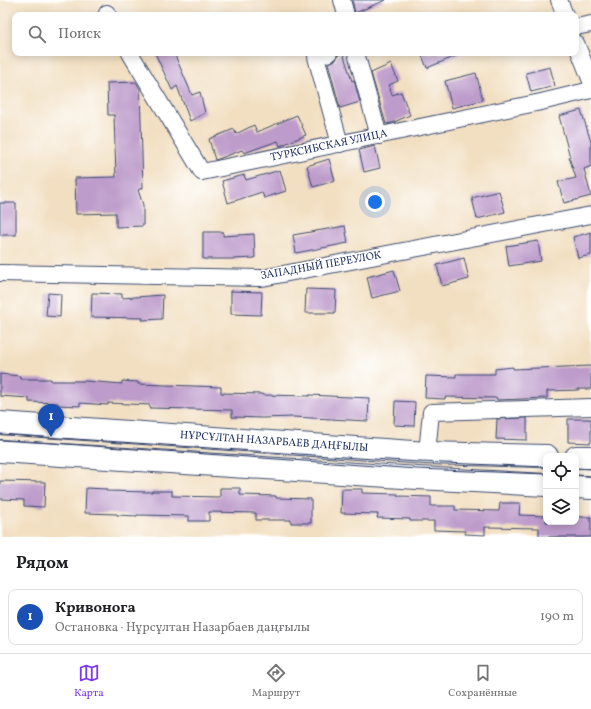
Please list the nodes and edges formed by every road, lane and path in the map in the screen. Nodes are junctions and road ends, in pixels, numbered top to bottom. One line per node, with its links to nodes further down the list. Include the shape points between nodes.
1 (342, 0): 3 (street)
2 (559, 0): 4 (street)
3 (345, 12)
4 (564, 12)
5 (591, 24): 6 (street)
6 (579, 26)
7 (579, 51): 11 (street)
8 (132, 56): 14 (street, ТУРКСИБСКАЯ УЛИЦА, via 202,172)
9 (319, 56): 14 (street, via 316,57)
10 (357, 56): 13 (street)
11 (591, 81)
12 (591, 90): 13 (street, ТУРКСИБСКАЯ УЛИЦА)
13 (379, 136): 14 (street, ТУРКСИБСКАЯ УЛИЦА)
14 (340, 144)
15 (591, 215): 16 (street, ЗАПАДНЫЙ ПЕРЕУЛОК, via 262,278)
16 (0, 273)
17 (591, 407): 20 (street, via 431,412)
18 (0, 423): 20 (highway, НҰРСҰЛТАН НАЗАРБАЕВ ДАҢҒЫЛЫ)
19 (0, 451): 24 (highway)
20 (427, 453): 21 (highway, НҰРСҰЛТАН НАЗАРБАЕВ ДАҢҒЫЛЫ)
21 (543, 456)
22 (579, 457): 23 (highway)
23 (591, 457)
24 (543, 485)
25 (579, 487): 26 (highway)
26 (591, 488)

